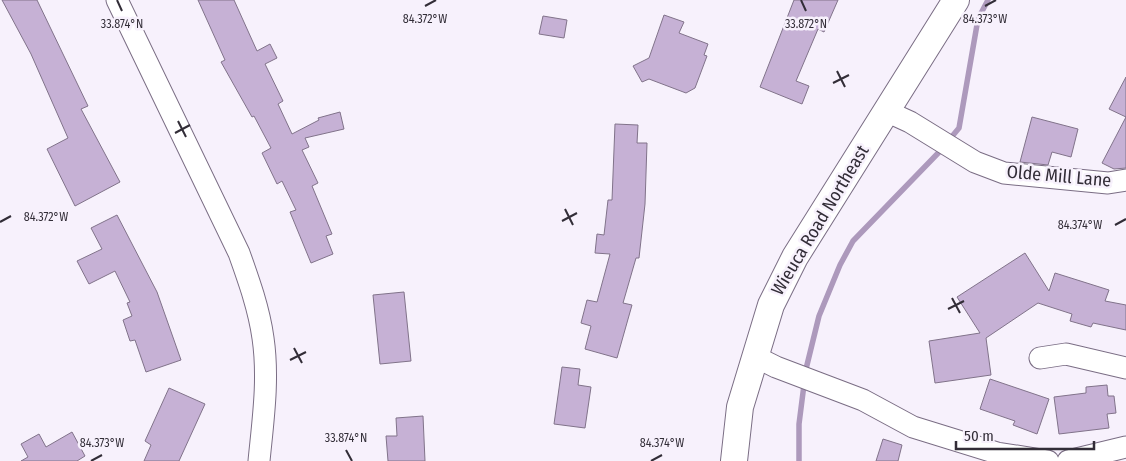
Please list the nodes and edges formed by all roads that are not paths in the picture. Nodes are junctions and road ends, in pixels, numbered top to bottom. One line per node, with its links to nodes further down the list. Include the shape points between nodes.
1 (118, 0): 9 (street, via 239,253 254,292 264,339 266,391)
2 (956, 0): 3 (street, Wieuca Road Northeast)
3 (898, 116): 4 (street, Olde Mill Lane, via 975,162 1004,173 1108,183); 5 (street, Wieuca Road Northeast, via 795,257 770,305)
4 (1126, 180)
5 (754, 356): 10 (street, Wieuca Road Northeast, via 740,407); 11 (street, via 857,398 913,427 997,453)
6 (1040, 358): 7 (street, via 1066,354)
7 (1126, 368)
8 (1126, 447): 12 (street)
9 (259, 461)
10 (734, 461)
11 (1048, 461)
12 (1068, 461)

